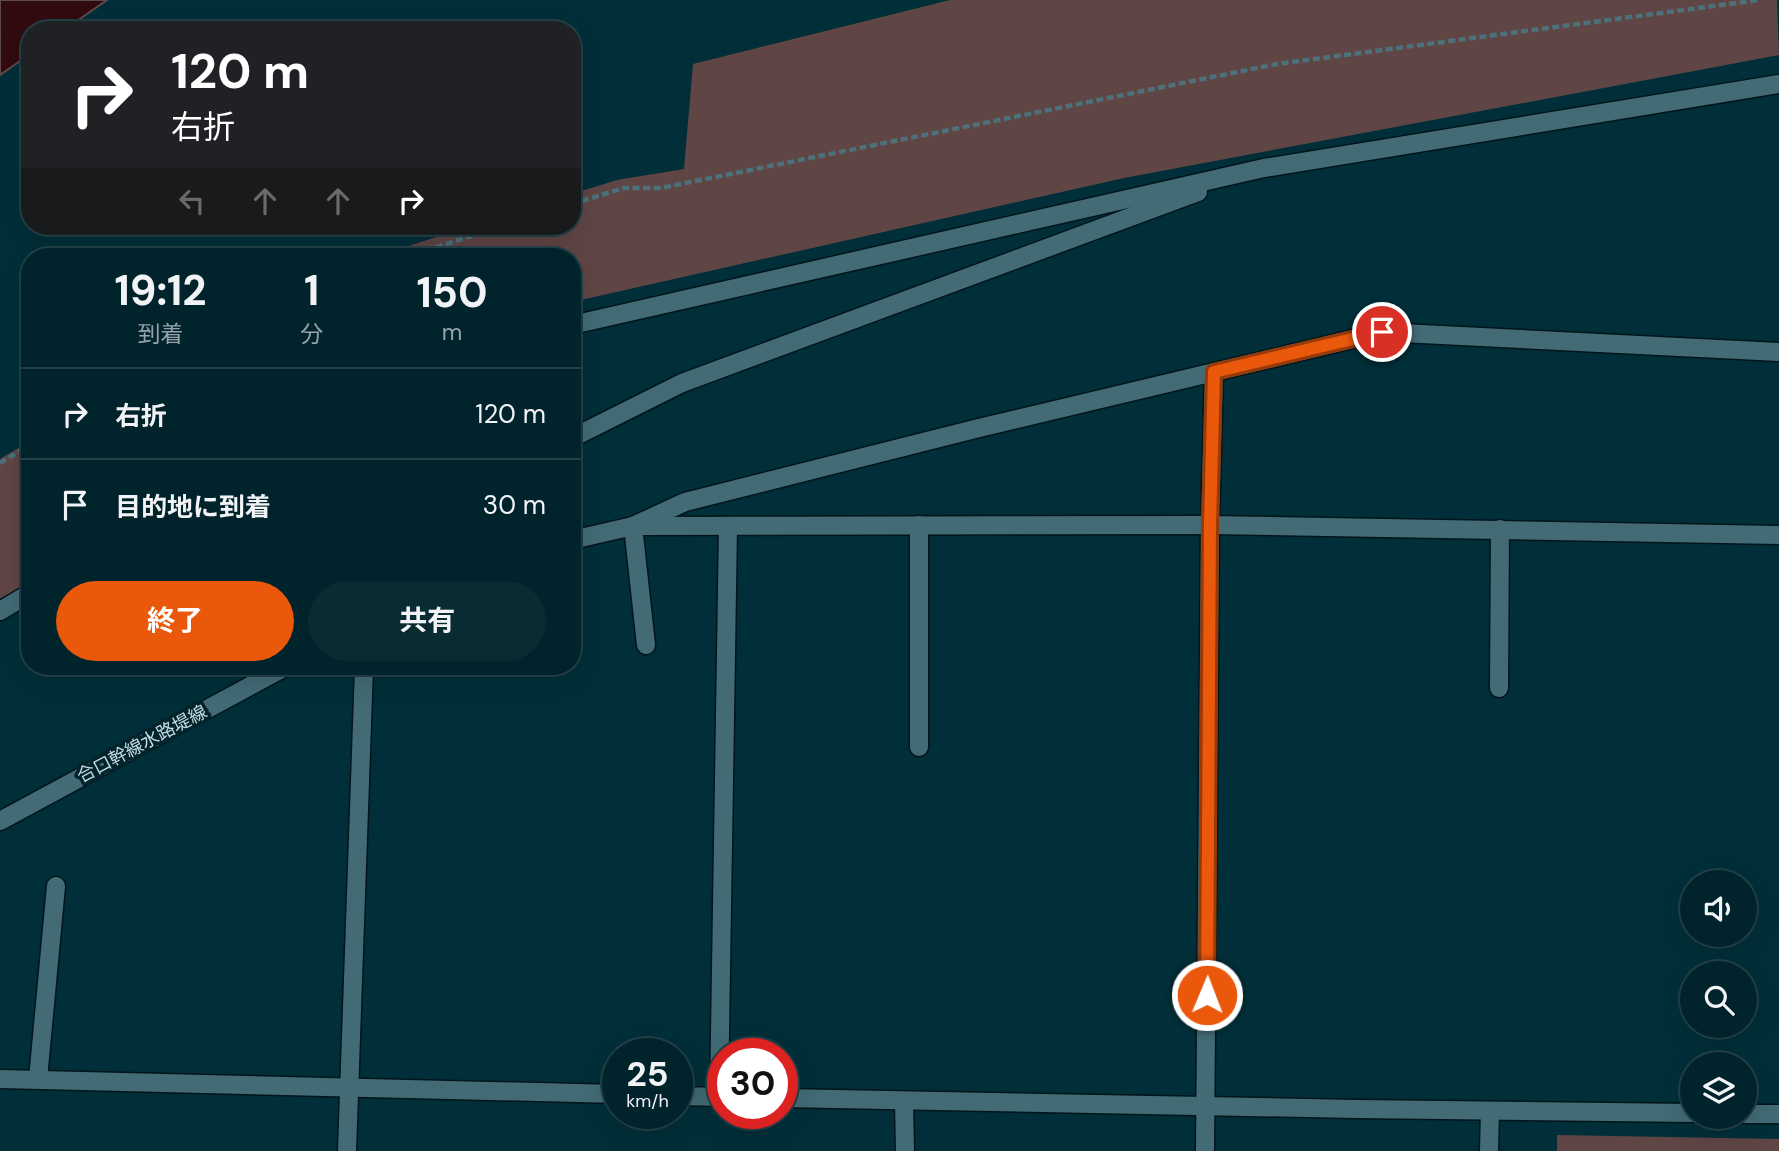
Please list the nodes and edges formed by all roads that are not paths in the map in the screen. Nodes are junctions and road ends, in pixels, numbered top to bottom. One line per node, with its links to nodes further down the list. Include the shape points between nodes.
1 (1779, 83): 2 (street)
2 (1264, 168): 3 (street); 6 (street, via 682,383)
3 (581, 323)
4 (1779, 352): 5 (street, via 1382,332)
5 (1214, 372): 8 (street); 9 (street, via 685,502)
6 (581, 434)
7 (919, 525): 8 (street); 10 (street); 20 (street)
8 (1210, 525): 11 (street); 30 (street)
9 (633, 526): 10 (street); 13 (street); 16 (street)
10 (728, 526): 23 (street)
11 (1500, 529): 12 (street); 19 (street)
12 (1779, 535)
13 (581, 538)
14 (21, 598): 15 (street)
15 (0, 611)
16 (646, 645)
17 (270, 675): 21 (street, 合口幹線水路堤線)
18 (364, 675): 26 (street)
19 (1499, 688)
20 (919, 747)
21 (0, 821)
22 (56, 886): 25 (street)
23 (722, 1038)
24 (0, 1079): 25 (street)
25 (38, 1079): 26 (street)
26 (350, 1087): 27 (street); 35 (street)
27 (602, 1094)
28 (798, 1098): 29 (street)
29 (904, 1101): 30 (street); 36 (street)
30 (1206, 1105): 31 (street); 37 (street)
31 (1490, 1111): 32 (street); 38 (street)
32 (1680, 1113)
33 (1757, 1114): 34 (street)
34 (1779, 1114)
35 (347, 1151)
36 (905, 1151)
37 (1205, 1151)
38 (1489, 1151)

